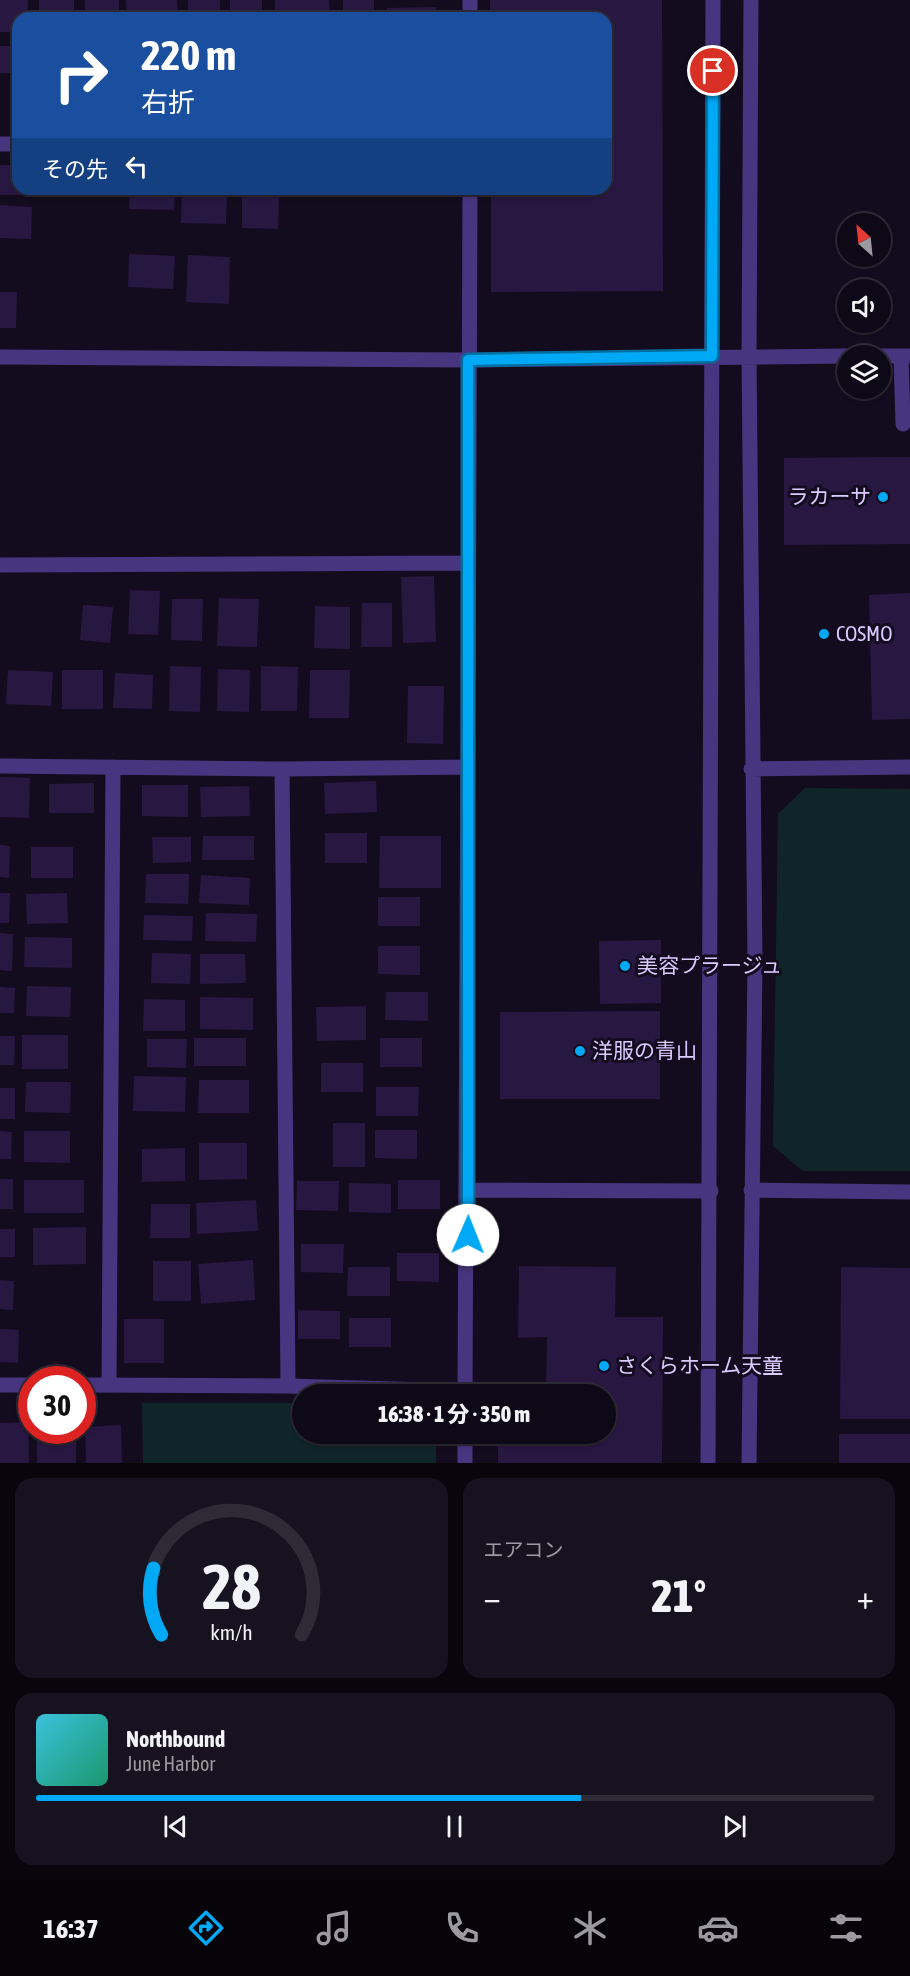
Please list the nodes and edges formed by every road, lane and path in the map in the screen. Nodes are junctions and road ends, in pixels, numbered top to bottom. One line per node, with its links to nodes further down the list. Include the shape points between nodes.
1 (713, 0): 4 (street)
2 (751, 0): 5 (street)
3 (470, 195): 9 (street)
4 (712, 356): 5 (street); 9 (street); 21 (street)
5 (749, 356): 6 (street); 17 (street)
6 (837, 356)
7 (906, 356): 10 (street)
8 (0, 357): 9 (street)
9 (468, 360): 11 (street)
10 (903, 424)
11 (466, 563): 12 (street); 15 (street)
12 (0, 565)
13 (0, 766): 14 (street)
14 (113, 767): 18 (street); 26 (street)
15 (468, 767): 18 (street); 19 (street)
16 (910, 767): 17 (street)
17 (751, 768): 20 (street, via 755,962)
18 (282, 769): 28 (street)
19 (469, 1190): 21 (street); 23 (street)
20 (751, 1190): 22 (street); 33 (street)
21 (711, 1191): 32 (street)
22 (910, 1192)
23 (465, 1384)
24 (18, 1385): 27 (street)
25 (96, 1385): 26 (street)
26 (110, 1385): 28 (street)
27 (0, 1386)
28 (288, 1386): 29 (street)
29 (292, 1386)
30 (465, 1444): 31 (street)
31 (465, 1463)
32 (708, 1463)
33 (749, 1463)

